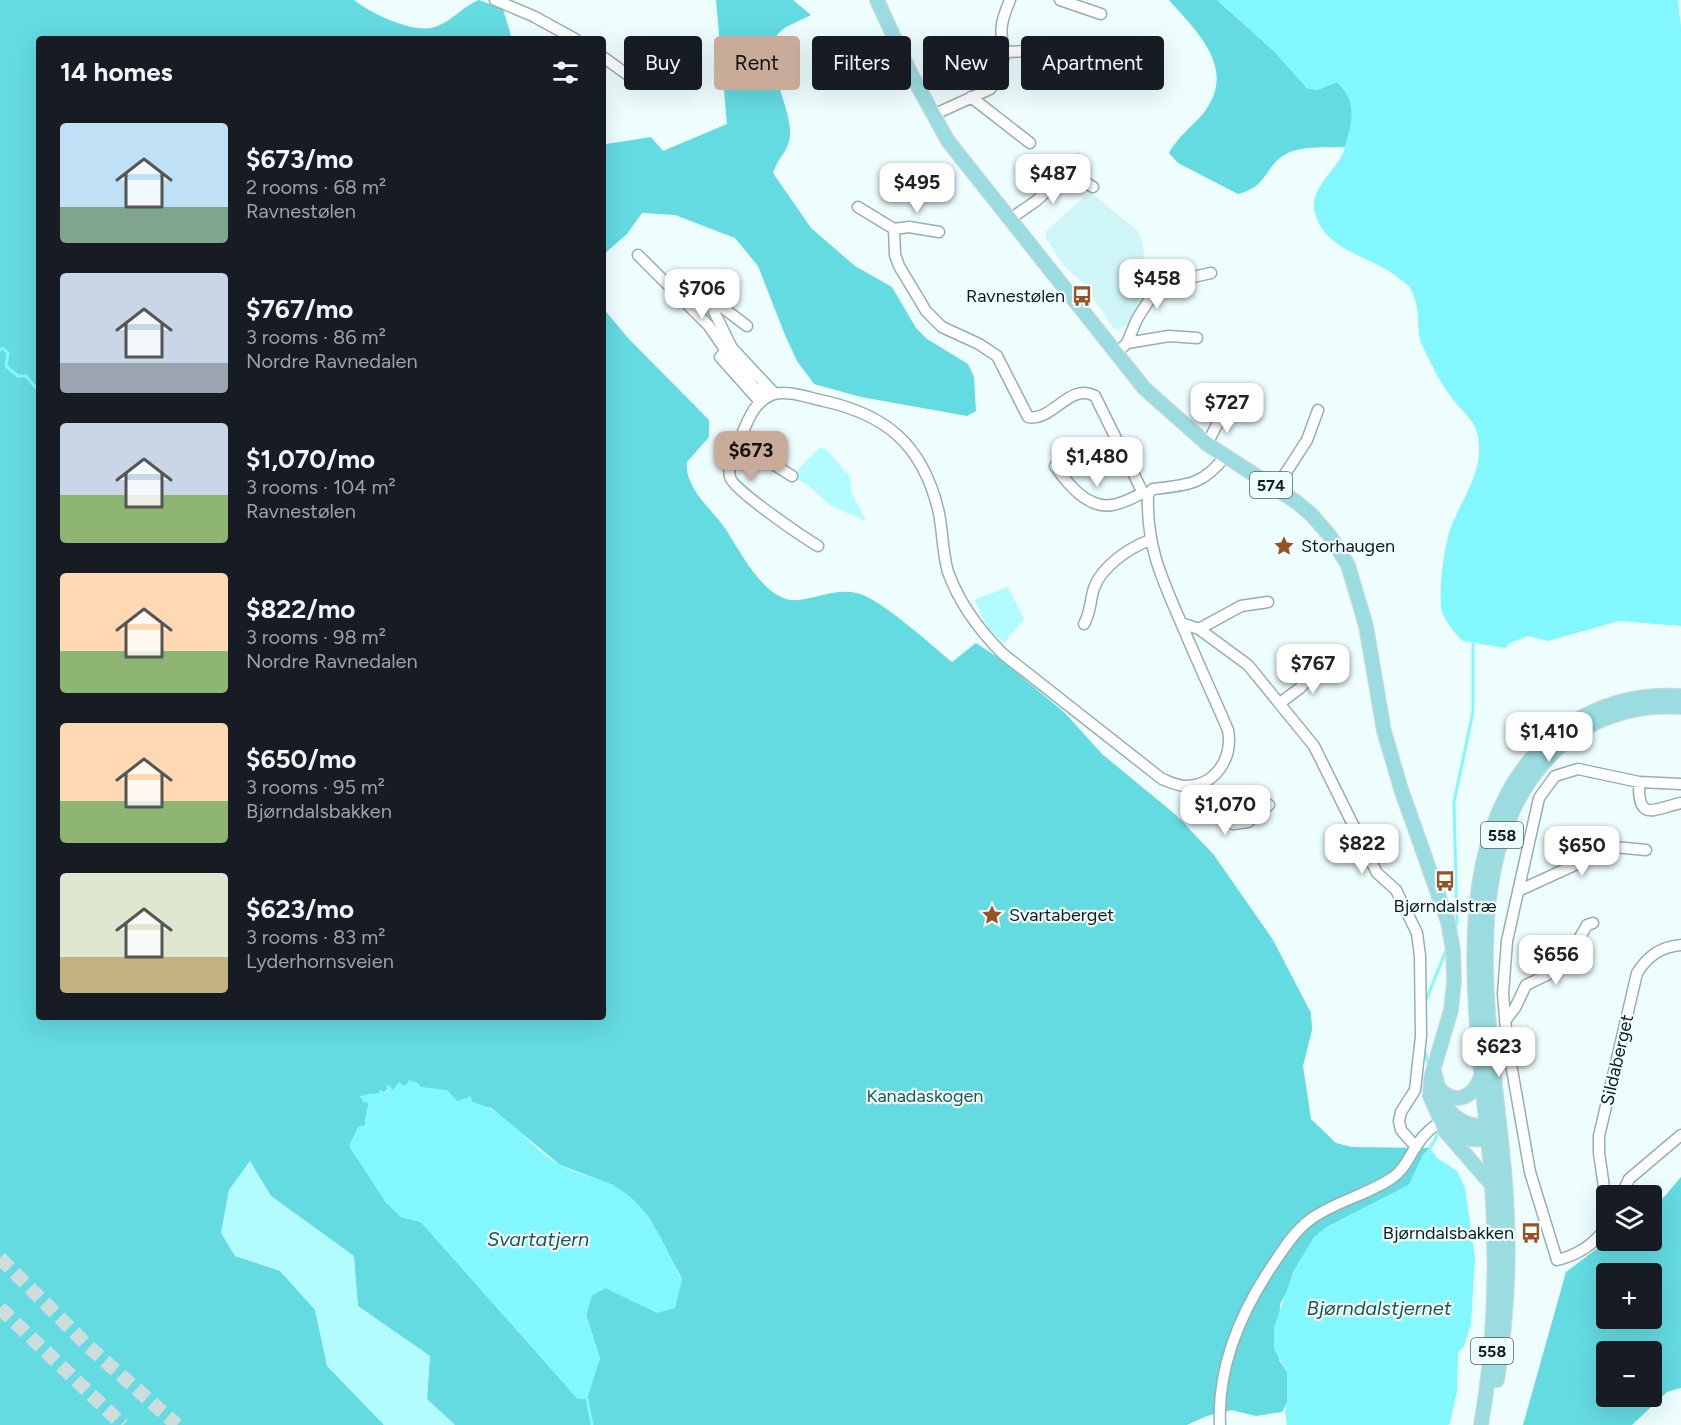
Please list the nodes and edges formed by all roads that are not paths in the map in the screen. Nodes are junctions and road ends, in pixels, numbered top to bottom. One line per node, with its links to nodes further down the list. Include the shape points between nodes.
1 (495, 0): 6 (street)
2 (1010, 0): 7 (street, via 1001,22)
3 (1060, 0): 5 (street)
4 (879, 1): 12 (main road, 574)
5 (1101, 14)
6 (569, 36)
7 (1001, 36)
8 (606, 59): 9 (street)
9 (624, 72)
10 (988, 90): 11 (street)
11 (971, 97): 12 (street); 13 (street)
12 (933, 115): 18 (main road, 574, via 948,141)
13 (1030, 143)
14 (1078, 160): 15 (street)
15 (1067, 172): 16 (street); 18 (street)
16 (1093, 187)
17 (858, 207): 19 (street)
18 (1010, 219): 27 (main road, 574)
19 (894, 229): 20 (street); 37 (street, via 899,266 935,321 996,356 1028,417 1041,415 1078,392 1095,396)
20 (939, 232)
21 (638, 255): 26 (street)
22 (1211, 273): 25 (street, via 1193,277 1147,299)
23 (747, 326): 26 (street, via 706,295)
24 (1197, 338): 25 (street, via 1159,336)
25 (1127, 343): 27 (street)
26 (729, 350): 28 (street); 28 (street, via 720,357)
27 (1116, 354): 32 (main road, 574, via 1160,404)
28 (768, 397): 31 (street); 50 (street, via 796,395 856,409 883,421 917,456 928,478 938,509 947,569 980,631 1003,654 1162,779 1182,786)
29 (1318, 410): 36 (street, via 1307,440)
30 (1223, 412): 32 (street)
31 (738, 442): 35 (street); 39 (street, via 730,465 734,486)
32 (1207, 444): 33 (main road, 574)
33 (1225, 456): 36 (main road, 574); 37 (street, via 1199,482)
34 (1054, 465): 37 (street, via 1068,484 1102,505)
35 (792, 476)
36 (1276, 488): 58 (main road, 574, via 1311,514 1348,565 1359,597 1384,731 1448,922 1454,981 1451,1010)
37 (1146, 493): 38 (street)
38 (1150, 540): 41 (street, via 1164,588); 42 (street, via 1126,551 1103,573 1094,587)
39 (818, 546)
40 (1268, 602): 43 (street, via 1241,606)
41 (1181, 623): 43 (street); 50 (street, via 1228,730 1230,743 1219,771)
42 (1084, 624)
43 (1199, 629): 46 (street, via 1248,665)
44 (1324, 662): 46 (street, via 1300,688)
45 (1681, 696): 59 (main road, 558, via 1640,697 1584,716 1540,749 1508,791 1488,842 1475,926)
46 (1280, 702): 64 (street, via 1314,746 1377,873 1396,890 1417,933 1421,1036 1414,1090 1399,1121 1401,1130)
47 (1681, 707): 62 (main road, 558, via 1626,711 1580,731 1536,771 1506,825 1490,885 1485,935)
48 (1639, 782): 49 (street); 51 (street, via 1638,798 1647,810 1655,812); 54 (street, via 1578,769 1555,776 1539,798)
49 (1681, 784)
50 (1197, 785): 52 (street, via 1205,799 1233,824 1248,822)
51 (1681, 803)
52 (1269, 806)
53 (1646, 850): 54 (street, via 1614,847)
54 (1518, 891): 57 (street, via 1504,963)
55 (1593, 923): 57 (street, via 1587,925 1547,975 1526,985)
56 (1681, 945): 66 (street, Sildaberget, via 1654,953 1637,973 1599,1136)
57 (1505, 1020): 68 (street, via 1530,1172 1557,1260 1590,1246)
58 (1434, 1069): 60 (main road, 574); 61 (main road, 574, via 1430,1096)
59 (1482, 1071): 60 (main road, via 1476,1088 1466,1098 1454,1099); 62 (main road, 558)
60 (1438, 1088): 61 (main road, 574)
61 (1446, 1118): 62 (main road, via 1463,1137); 64 (street, via 1428,1131); 65 (main road, 574)
62 (1492, 1133): 65 (main road, 558); 71 (main road, 558, via 1508,1235 1501,1356)
63 (1681, 1135): 67 (street)
64 (1416, 1147): 69 (street, via 1393,1177 1323,1212 1288,1241 1239,1325 1223,1375)
65 (1492, 1185): 70 (main road, 558, via 1496,1305)
66 (1604, 1185)
67 (1626, 1185)
68 (1596, 1238)
69 (1220, 1425)
70 (1481, 1425)
71 (1489, 1425)

